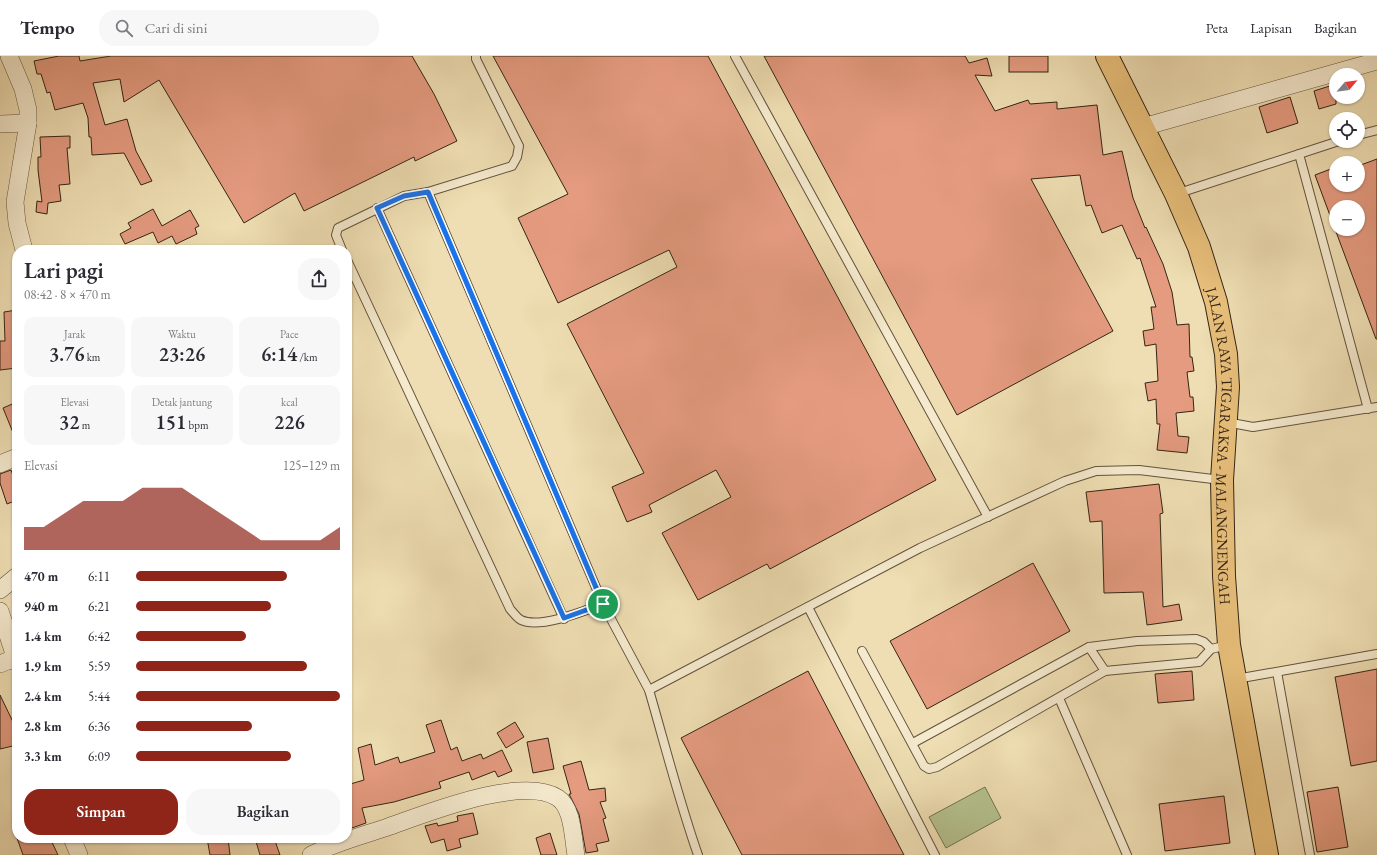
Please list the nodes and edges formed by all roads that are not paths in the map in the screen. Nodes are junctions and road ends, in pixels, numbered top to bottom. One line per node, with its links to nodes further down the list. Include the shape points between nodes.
1 (9, 56): 6 (street, via 23,89)
2 (476, 56): 13 (lane, via 519,146 517,157 512,166)
3 (735, 56): 25 (lane)
4 (1107, 56): 8 (main road, JALAN RAYA TIGARAKSA - MALANGNENGAH)
5 (1377, 61): 8 (street)
6 (28, 123): 7 (street); 16 (street, via 15,202)
7 (0, 124)
8 (1143, 127): 14 (main road, JALAN RAYA TIGARAKSA - MALANGNENGAH)
9 (1377, 130): 10 (lane)
10 (1365, 133)
11 (1329, 144): 12 (lane)
12 (1299, 154): 14 (lane); 20 (lane)
13 (428, 192): 15 (lane, via 404,196); 28 (lane)
14 (1176, 194): 21 (main road, JALAN RAYA TIGARAKSA - MALANGNENGAH, via 1199,247 1216,302 1226,354)
15 (377, 208): 17 (lane, via 338,228 336,235); 31 (lane)
16 (23, 245)
17 (340, 245)
18 (352, 271): 31 (lane, via 510,609 521,620 539,622)
19 (1377, 408): 20 (lane)
20 (1368, 409): 21 (lane, via 1253,427)
21 (1226, 422): 24 (main road, JALAN RAYA TIGARAKSA - MALANGNENGAH)
22 (12, 459): 23 (street)
23 (0, 464)
24 (1222, 480): 25 (lane, via 1139,470 1096,471 1065,481); 33 (main road, JALAN RAYA TIGARAKSA - MALANGNENGAH, via 1224,576)
25 (988, 517): 29 (lane, via 920,548)
26 (12, 580): 27 (street)
27 (0, 590)
28 (603, 604): 31 (lane); 40 (lane)
29 (808, 607): 40 (lane); 50 (lane)
30 (0, 611): 36 (street)
31 (564, 618)
32 (1089, 647): 33 (lane, via 1137,641 1196,639); 37 (lane); 42 (lane)
33 (1220, 647): 37 (lane, via 1199,662); 39 (main road, JALAN RAYA TIGARAKSA - MALANGNENGAH)
34 (862, 651): 42 (lane)
35 (1377, 654): 38 (lane)
36 (11, 662)
37 (1105, 671): 41 (lane)
38 (1277, 672): 39 (lane); 53 (lane)
39 (1235, 679): 52 (main road, JALAN RAYA TIGARAKSA - MALANGNENGAH)
40 (649, 690): 49 (lane, via 684,816)
41 (1059, 698): 42 (lane, via 937,767 929,769 924,766); 51 (lane)
42 (913, 743)
43 (352, 836): 48 (street, via 463,801 527,791 553,795 559,799 568,814)
44 (74, 843): 47 (street)
45 (329, 843): 46 (street)
46 (313, 848)
47 (79, 855)
48 (576, 855)
49 (698, 855)
50 (935, 855)
51 (1127, 855)
52 (1267, 855)
53 (1310, 855)

